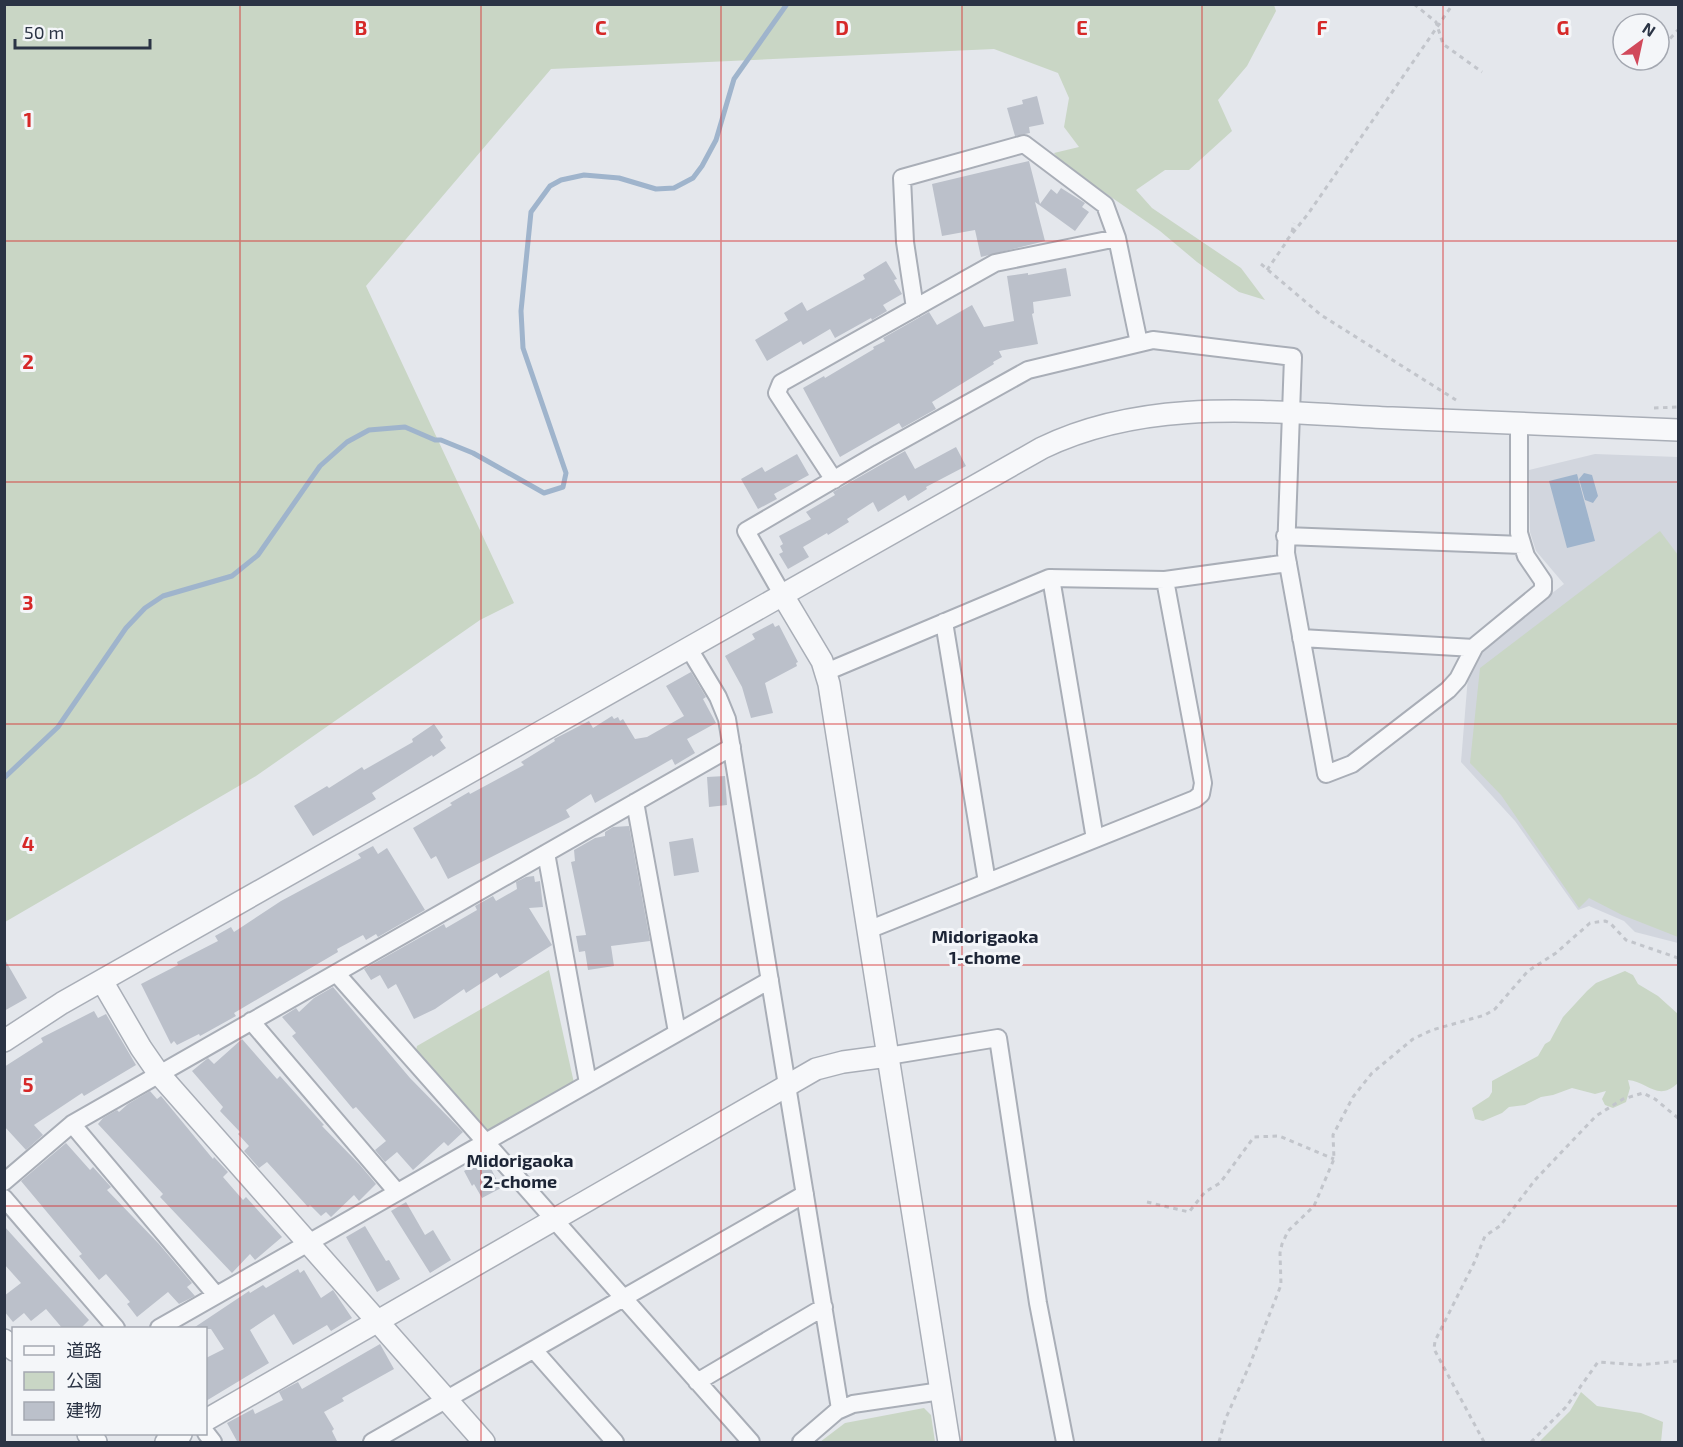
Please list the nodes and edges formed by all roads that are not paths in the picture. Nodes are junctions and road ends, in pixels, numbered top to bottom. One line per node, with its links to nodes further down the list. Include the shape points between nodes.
1 (1117, 238): 2 (street, via 995,263); 2 (street, via 1105,205 1024,144 902,178 905,242); 3 (street)
2 (915, 308): 7 (street, via 781,383 777,393)
3 (1139, 343): 4 (street, via 1153,340 1293,357); 7 (street, via 1028,370)
4 (1291, 413): 5 (street); 8 (street); 13 (street, via 1201,411 1153,415 1078,432 1042,448)
5 (1519, 423): 6 (street); 9 (street, via 1518,526)
6 (1678, 430)
7 (834, 480): 13 (street, via 746,531)
8 (1286, 536): 9 (street); 10 (street)
9 (1522, 545): 17 (street, via 1543,581 1543,591)
10 (1288, 563): 12 (street); 15 (street)
11 (1051, 578): 12 (street); 14 (street); 21 (street)
12 (1165, 580): 21 (street, via 1203,790 1195,799)
13 (782, 594): 16 (street); 18 (street)
14 (944, 622): 18 (street); 23 (street)
15 (1301, 638): 17 (street); 17 (street, via 1326,774 1352,764 1448,690)
16 (688, 647): 19 (street, via 723,708); 27 (street)
17 (1474, 648)
18 (826, 672): 24 (street)
19 (732, 747): 20 (street); 26 (street)
20 (635, 802): 22 (street); 29 (street)
21 (1095, 839): 23 (street)
22 (546, 853): 25 (street); 33 (street)
23 (987, 882): 24 (street)
24 (868, 930): 31 (street)
25 (336, 973): 28 (street); 36 (street)
26 (770, 980): 29 (street); 34 (street)
27 (102, 981): 30 (street); 32 (street)
28 (251, 1021): 32 (street); 38 (street)
29 (677, 1032): 33 (street)
30 (4, 1041)
31 (888, 1056): 34 (street, via 816,1069); 51 (street); 63 (street, via 998,1038 1038,1303)
32 (159, 1074): 35 (street); 42 (street)
33 (588, 1083): 36 (street)
34 (787, 1086): 39 (street); 41 (street)
35 (72, 1124): 37 (street); 43 (street)
36 (484, 1142): 38 (street); 41 (street)
37 (4, 1182)
38 (397, 1192): 42 (street)
39 (805, 1194): 44 (street); 45 (street)
40 (4, 1198): 47 (street)
41 (553, 1221): 44 (street); 46 (street)
42 (307, 1243): 43 (street); 46 (street)
43 (216, 1295): 48 (street)
44 (622, 1299): 49 (street); 50 (street)
45 (824, 1307): 50 (street); 53 (street)
46 (377, 1322): 52 (street); 54 (street)
47 (114, 1327)
48 (162, 1327)
49 (534, 1350): 52 (street); 59 (street)
50 (697, 1382): 60 (street)
51 (941, 1391): 53 (street); 62 (street)
52 (446, 1400): 57 (street); 58 (street)
53 (840, 1409): 61 (street)
54 (207, 1419)
55 (179, 1435): 56 (street)
56 (166, 1443)
57 (372, 1443)
58 (484, 1443)
59 (615, 1443)
60 (751, 1443)
61 (801, 1443)
62 (949, 1443)
63 (1065, 1443)

